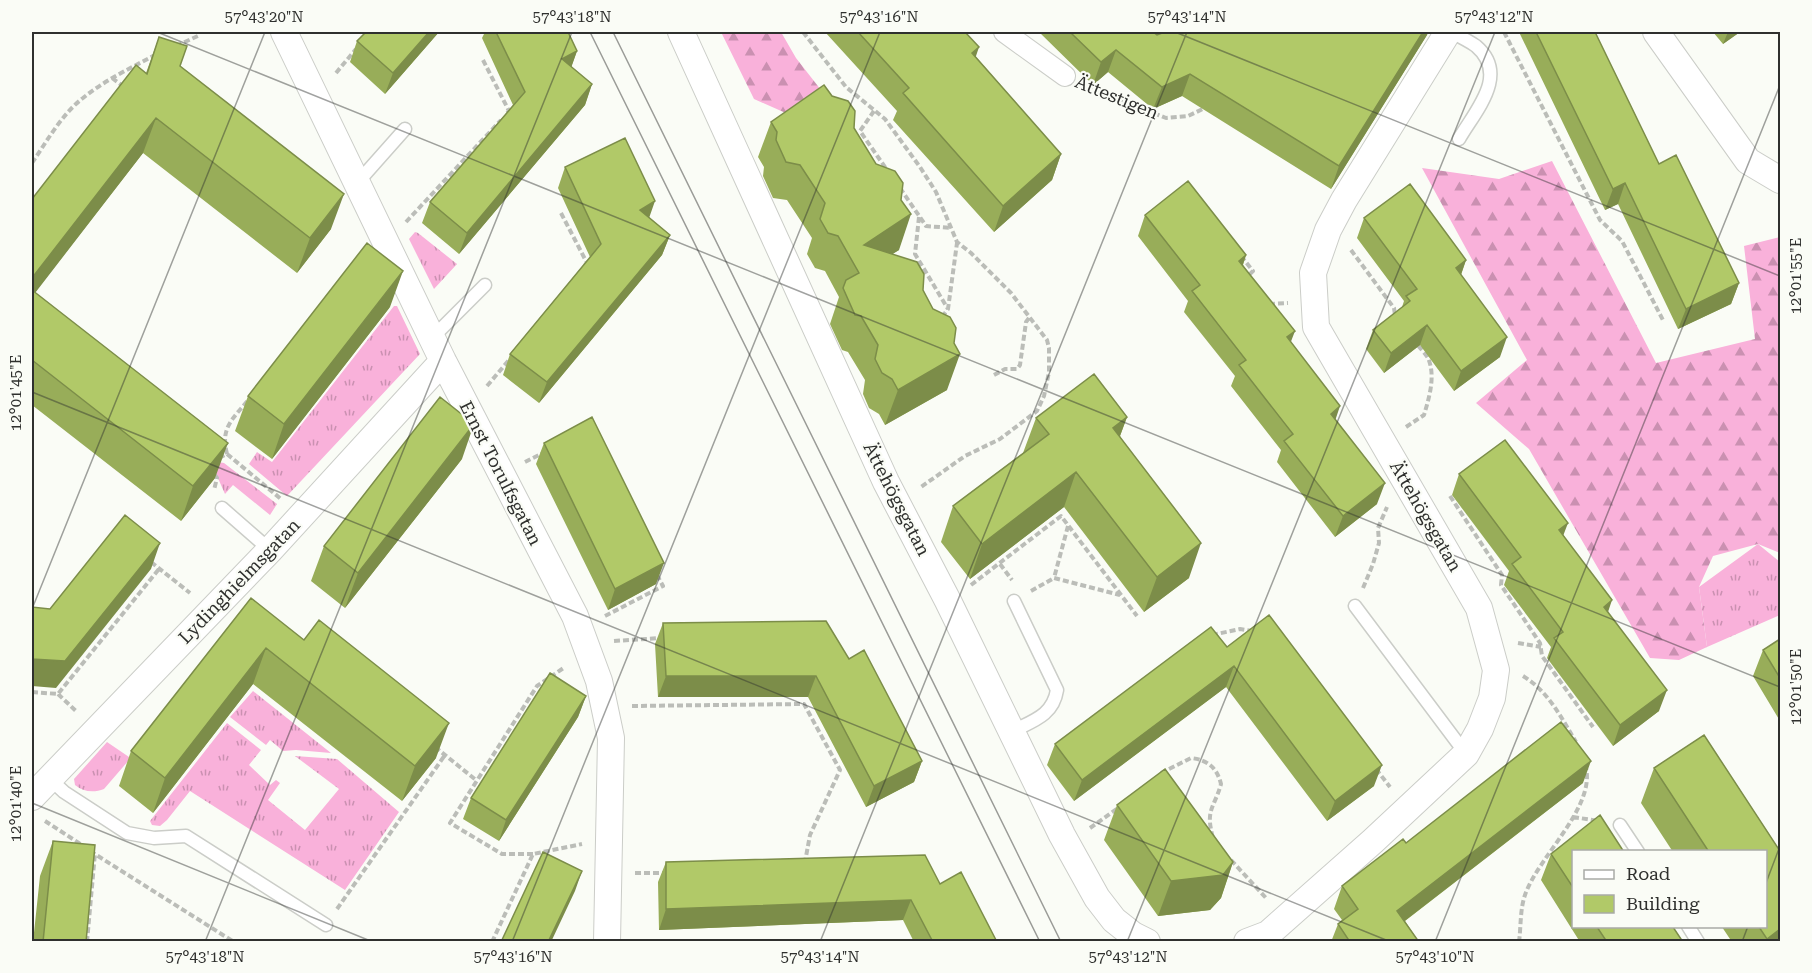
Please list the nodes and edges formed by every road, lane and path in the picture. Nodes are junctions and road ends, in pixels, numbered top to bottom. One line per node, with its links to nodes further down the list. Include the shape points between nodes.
1 (284, 32): 24 (street, Ernst Torulfsgatan)
2 (681, 32): 58 (street, Ättehögsgatan)
3 (803, 32): 18 (path, via 846,87)
4 (1004, 32): 14 (street, Ättestigen)
5 (1450, 32): 20 (lane, via 1477,47 1490,65 1492,78); 78 (street, Ättehögsgatan, via 1328,230 1313,273 1316,327 1479,608)
6 (1504, 32): 42 (path, via 1600,220 1622,241)
7 (1656, 32): 23 (street, via 1748,160)
8 (201, 35): 10 (path)
9 (364, 40): 13 (path)
10 (169, 49)
11 (158, 54): 15 (path)
12 (483, 60): 28 (path, via 509,111)
13 (333, 76)
14 (1065, 76): 17 (path, Ättestigen, via 1166,118 1188,116)
15 (112, 78): 16 (path); 21 (path, via 82,99)
16 (131, 89)
17 (1210, 106)
18 (874, 111): 22 (path, via 860,131); 29 (path, via 885,119 921,167)
19 (405, 129): 24 (lane)
20 (1459, 139)
21 (32, 163)
22 (893, 178)
23 (1780, 180)
24 (358, 182): 43 (street, Ernst Torulfsgatan)
25 (899, 188): 27 (path)
26 (561, 213): 33 (path, via 586,263)
27 (919, 216): 29 (path, via 926,226); 37 (path, via 915,254)
28 (405, 223)
29 (951, 228): 30 (path)
30 (957, 242): 37 (path); 40 (path, via 1011,294)
31 (1345, 242): 39 (path, via 1394,308)
32 (1236, 249): 35 (path, via 1253,271 1246,276)
33 (579, 272)
34 (485, 285): 43 (lane)
35 (1254, 286)
36 (1268, 304): 38 (path)
37 (948, 309): 41 (path)
38 (1274, 312)
39 (1395, 316)
40 (1029, 318): 47 (path, via 1020,365); 58 (path, via 1049,348 1042,404 1000,439 930,479)
41 (937, 321)
42 (1664, 322)
43 (433, 337): 46 (street, Ernst Torulfsgatan)
44 (1415, 341): 50 (path, via 1428,358 1432,376 1424,416)
45 (514, 354): 48 (path)
46 (443, 361): 62 (street, Lydinghielmsgatan); 117 (street, Ernst Torulfsgatan, via 574,616 599,681 611,738)
47 (994, 375)
48 (485, 390)
49 (251, 396): 52 (path, via 225,431)
50 (1405, 428)
51 (545, 452): 54 (path)
52 (227, 454): 53 (path); 57 (path)
53 (212, 459)
54 (525, 462)
55 (210, 469): 60 (path, via 217,478 213,494)
56 (1444, 487): 83 (path, via 1502,575 1501,585 1540,643 1542,656)
57 (286, 504)
58 (900, 505): 68 (street, Ättehögsgatan)
59 (1387, 506): 70 (path, via 1378,528 1379,543 1373,564)
60 (222, 508): 62 (lane)
61 (1068, 526): 67 (path); 67 (path, via 1054,578); 68 (path, via 1061,516)
62 (270, 550): 92 (street, Lydinghielmsgatan)
63 (150, 561): 65 (path)
64 (652, 565): 72 (path, via 663,586)
65 (159, 569): 66 (path); 80 (path)
66 (192, 594)
67 (1121, 596): 71 (path)
68 (948, 601): 84 (street, Ättehögsgatan)
69 (1014, 601): 84 (lane, via 1057,690 1047,713)
70 (1356, 606): 87 (lane)
71 (1137, 616)
72 (602, 618)
73 (1255, 632): 75 (path, via 1240,629)
74 (671, 638): 76 (path)
75 (1206, 638)
76 (610, 642)
77 (567, 666): 93 (path, via 537,686)
78 (1496, 670): 86 (path, via 1517,673 1536,684 1557,708); 87 (street, Ättehögsgatan, via 1488,708)
79 (32, 692): 80 (path)
80 (58, 694): 82 (path)
81 (632, 706): 105 (path, via 804,704 840,770 810,835)
82 (80, 716)
83 (1593, 727)
84 (1011, 732): 118 (street, Ättehögsgatan, via 1097,898 1114,920)
85 (427, 740): 88 (path)
86 (1578, 746)
87 (1466, 754): 113 (street, Ättehögsgatan)
88 (445, 755): 93 (path); 111 (path)
89 (1371, 764): 94 (path)
90 (1586, 766): 119 (path, via 1588,777 1578,809 1534,874 1524,897)
91 (1156, 777): 99 (path, via 1191,758 1215,768 1221,784 1209,810)
92 (49, 778): 96 (street, Lydinghielmsgatan); 111 (lane, via 127,833 153,838 186,836)
93 (476, 780): 103 (path, via 450,823 502,854)
94 (1394, 792)
95 (1120, 806): 98 (path)
96 (36, 808): 102 (path)
97 (1620, 825): 101 (lane)
98 (1088, 829)
99 (1214, 839)
100 (592, 841): 103 (path)
101 (1637, 850)
102 (95, 853): 110 (path); 115 (path)
103 (533, 854): 116 (path)
104 (1226, 854): 108 (path)
105 (805, 865)
106 (624, 873): 107 (path)
107 (672, 873)
108 (1269, 901)
109 (79, 913): 110 (path)
110 (89, 913): 114 (path)
111 (326, 925)
112 (1689, 928): 120 (lane)
113 (1263, 939)
114 (87, 942)
115 (234, 942)
116 (492, 942)
117 (607, 942)
118 (1147, 942)
119 (1519, 942)
120 (1698, 942)

